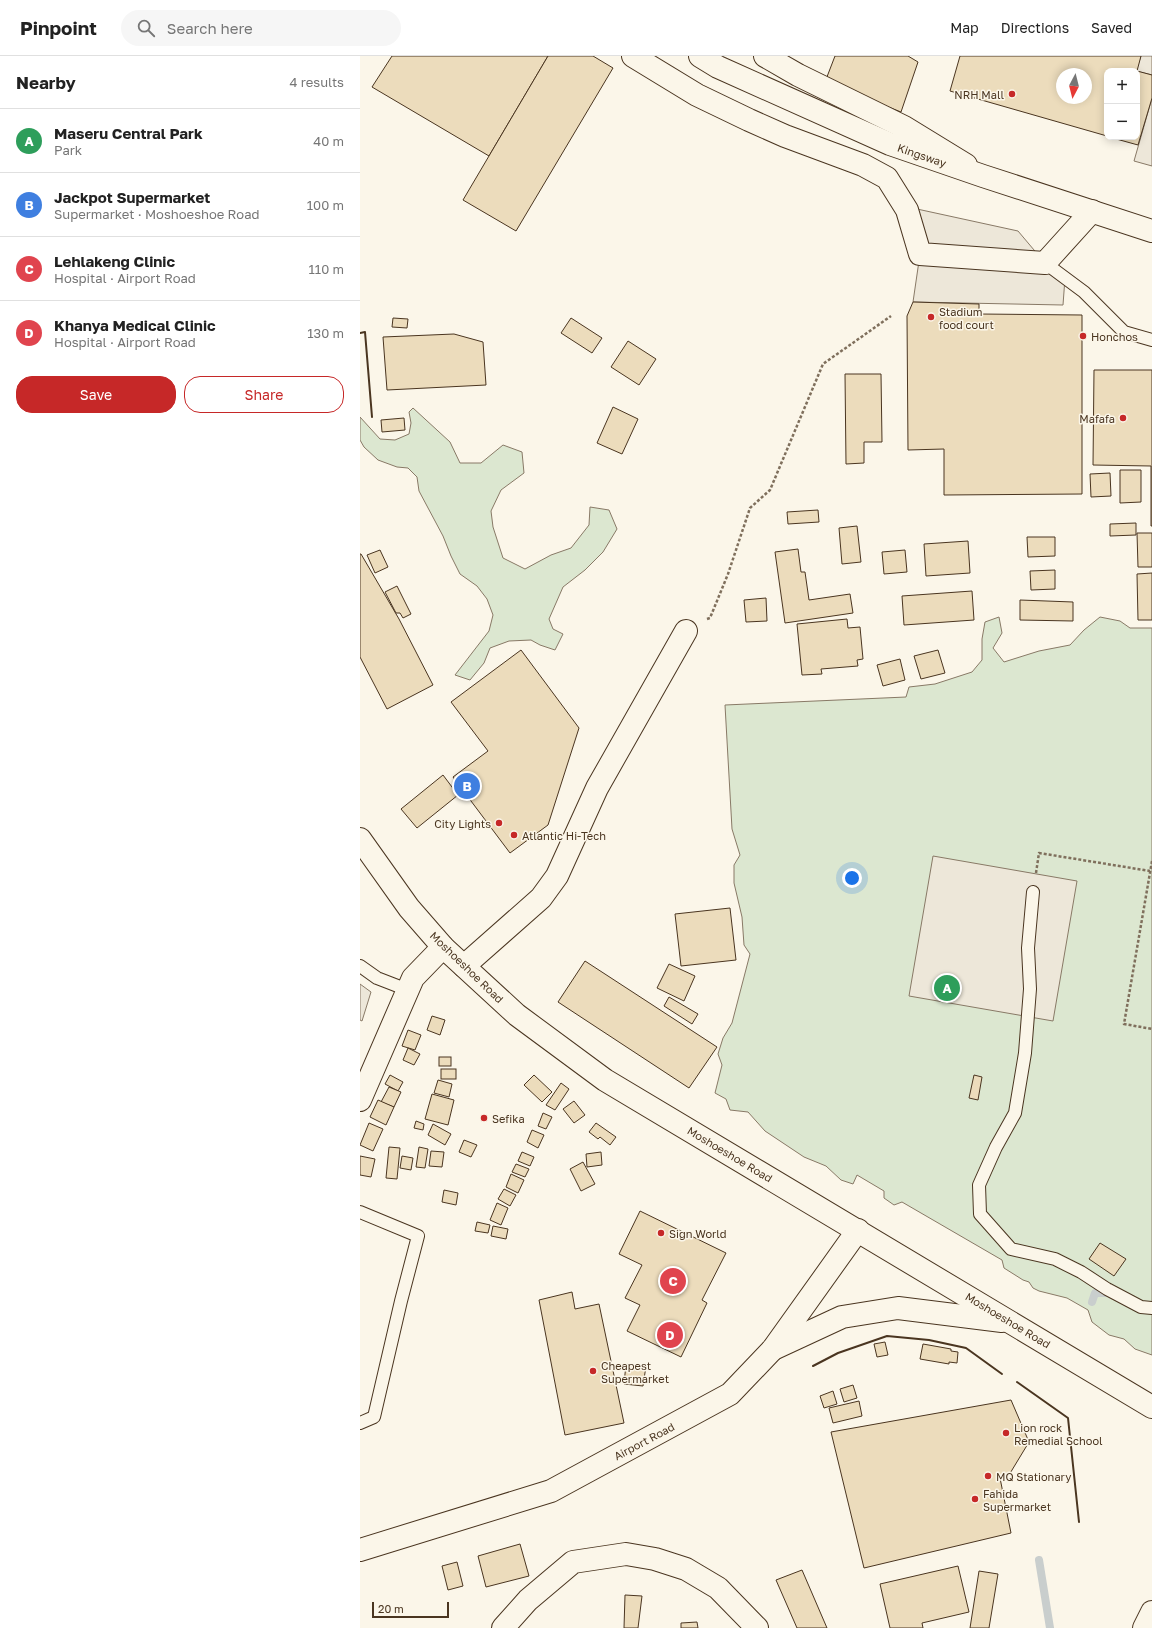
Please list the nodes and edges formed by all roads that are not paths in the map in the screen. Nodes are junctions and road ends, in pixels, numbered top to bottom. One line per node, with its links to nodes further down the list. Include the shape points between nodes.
1 (633, 56): 7 (main road, via 697,95 742,117 863,165 887,178 907,210 920,254)
2 (700, 56): 4 (main road, Kingsway, via 718,67 890,144)
3 (765, 56): 4 (main road, via 904,127)
4 (983, 176): 5 (main road, Kingsway)
5 (1092, 211): 6 (main road, Kingsway); 7 (main road)
6 (1152, 230)
7 (1046, 263): 8 (lane, via 1084,292 1124,332)
8 (1152, 340)
9 (686, 632): 14 (main road, via 597,788 557,876 541,898)
10 (360, 839): 12 (main road, Moshoeshoe Road, via 409,908)
11 (1033, 892): 19 (lane, via 1028,948 1030,990 1025,1053 1015,1113 979,1184 980,1214 1011,1249 1055,1259 1140,1307)
12 (443, 947): 14 (main road, Moshoeshoe Road); 15 (main road, via 413,978)
13 (360, 966): 15 (lane, via 377,978)
14 (464, 966): 18 (main road, Moshoeshoe Road, via 517,1015 605,1080)
15 (408, 990): 16 (main road)
16 (360, 1100)
17 (360, 1212): 23 (lane, via 418,1236 374,1417)
18 (858, 1230): 20 (main road, Moshoeshoe Road); 21 (main road, Airport Road)
19 (1152, 1308)
20 (1011, 1322): 21 (main road, via 898,1308 842,1317); 22 (main road, Moshoeshoe Road)
21 (773, 1349): 24 (main road, Airport Road, via 730,1394 551,1491)
22 (1149, 1403)
23 (360, 1423)
24 (360, 1550)
25 (1152, 1612): 28 (main road)
26 (503, 1628): 27 (main road, via 528,1600 573,1562 626,1554 655,1559 686,1569 718,1588)
27 (757, 1628)
28 (1144, 1628)

